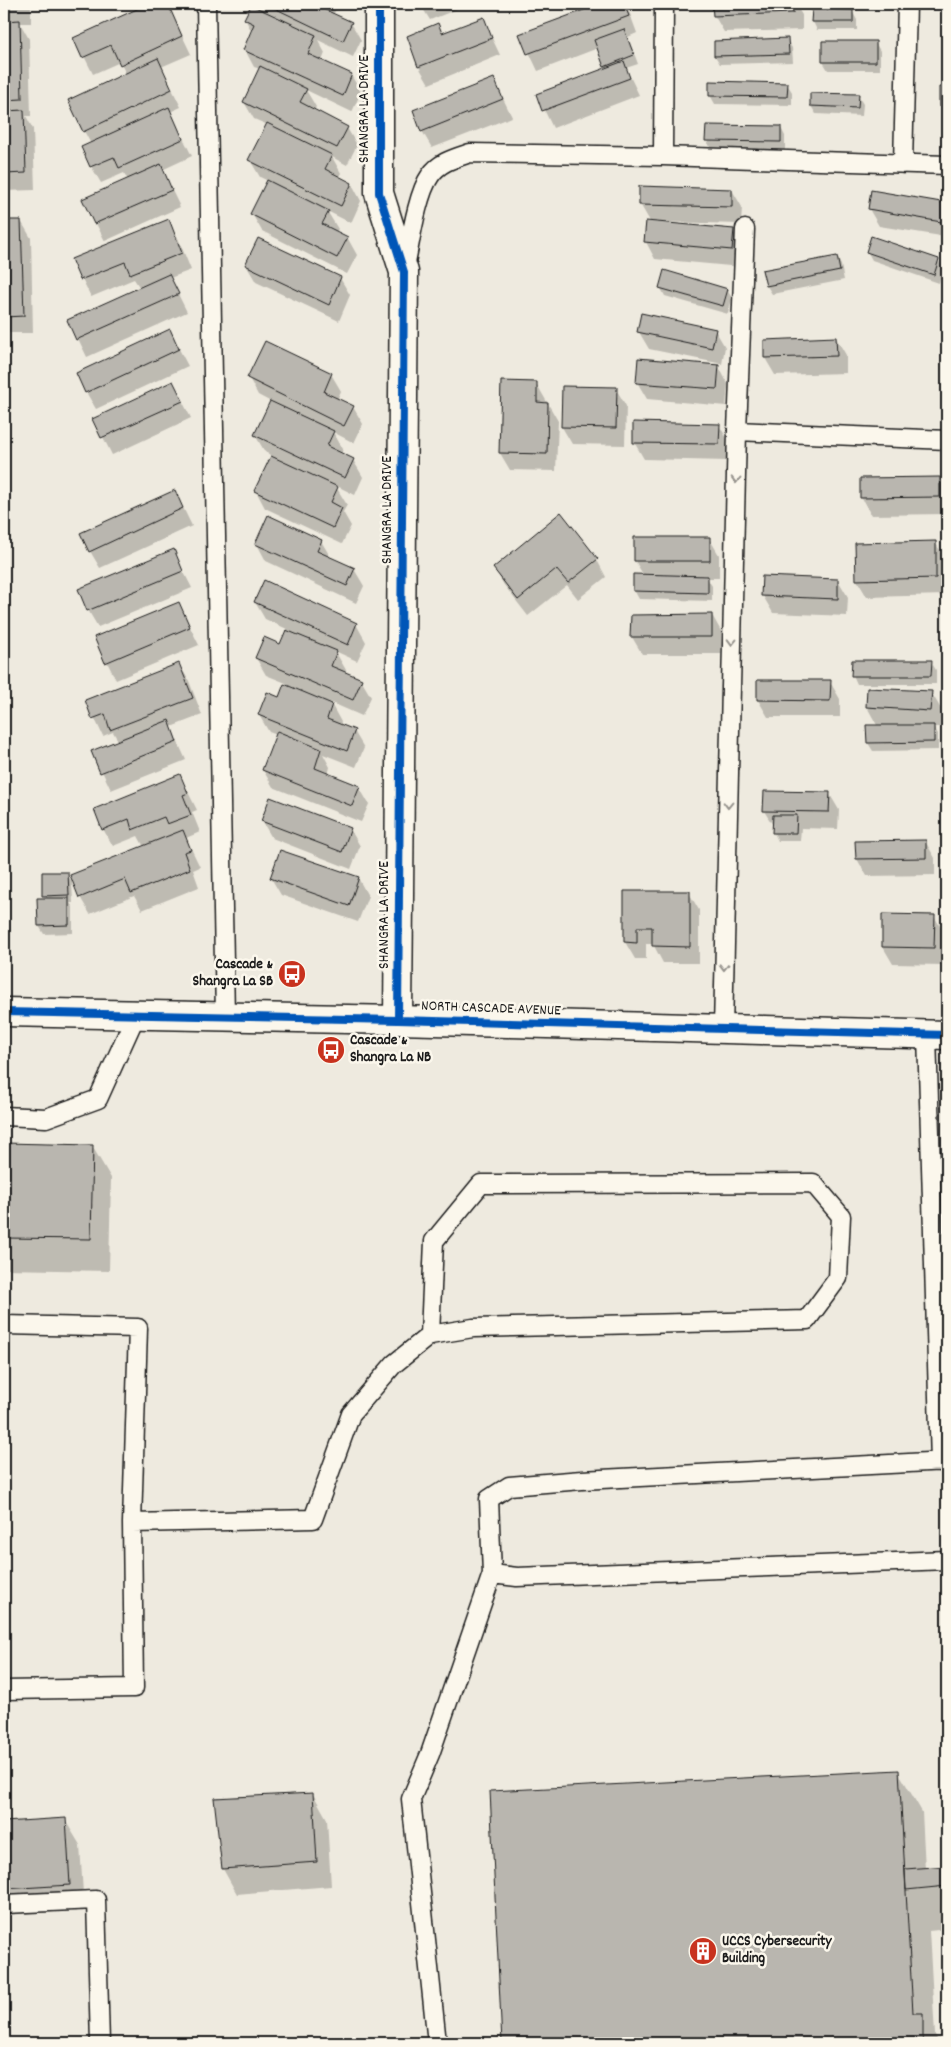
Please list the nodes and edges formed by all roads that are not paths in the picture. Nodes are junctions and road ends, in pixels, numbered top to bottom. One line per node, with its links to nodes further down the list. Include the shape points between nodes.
1 (206, 4): 14 (lane)
2 (379, 4): 9 (street, SHANGRA LA DRIVE, via 379,193)
3 (664, 4): 5 (lane)
4 (907, 4): 6 (lane)
5 (663, 156): 6 (lane); 9 (lane, via 470,153 446,161 430,176 417,212)
6 (904, 164): 7 (lane)
7 (947, 165)
8 (745, 229): 10 (lane)
9 (404, 272): 15 (street, SHANGRA LA DRIVE)
10 (737, 431): 11 (lane); 16 (lane, one-way to 16)
11 (947, 440)
12 (4, 1012): 13 (street, NORTH CASCADE AVENUE)
13 (136, 1015): 14 (street, NORTH CASCADE AVENUE); 18 (lane, via 98,1099 46,1118)
14 (225, 1016): 15 (street, NORTH CASCADE AVENUE)
15 (398, 1020): 16 (street, NORTH CASCADE AVENUE)
16 (723, 1029): 17 (street, NORTH CASCADE AVENUE)
17 (937, 1035): 21 (lane)
18 (4, 1116)
19 (4, 1325): 22 (lane, via 138,1328)
20 (430, 1335): 20 (lane, via 473,1328 807,1320 838,1278 841,1216 812,1183 482,1184 434,1241); 22 (lane, via 394,1364 351,1414 312,1519)
21 (944, 1461): 24 (lane, via 509,1486 489,1499)
22 (132, 1522): 25 (lane, via 134,1688)
23 (947, 1560): 24 (lane, via 517,1577)
24 (492, 1574): 28 (lane, via 430,1754 411,1799)
25 (4, 1690)
26 (4, 1904): 27 (lane, via 96,1900)
27 (100, 2043)
28 (437, 2043)

